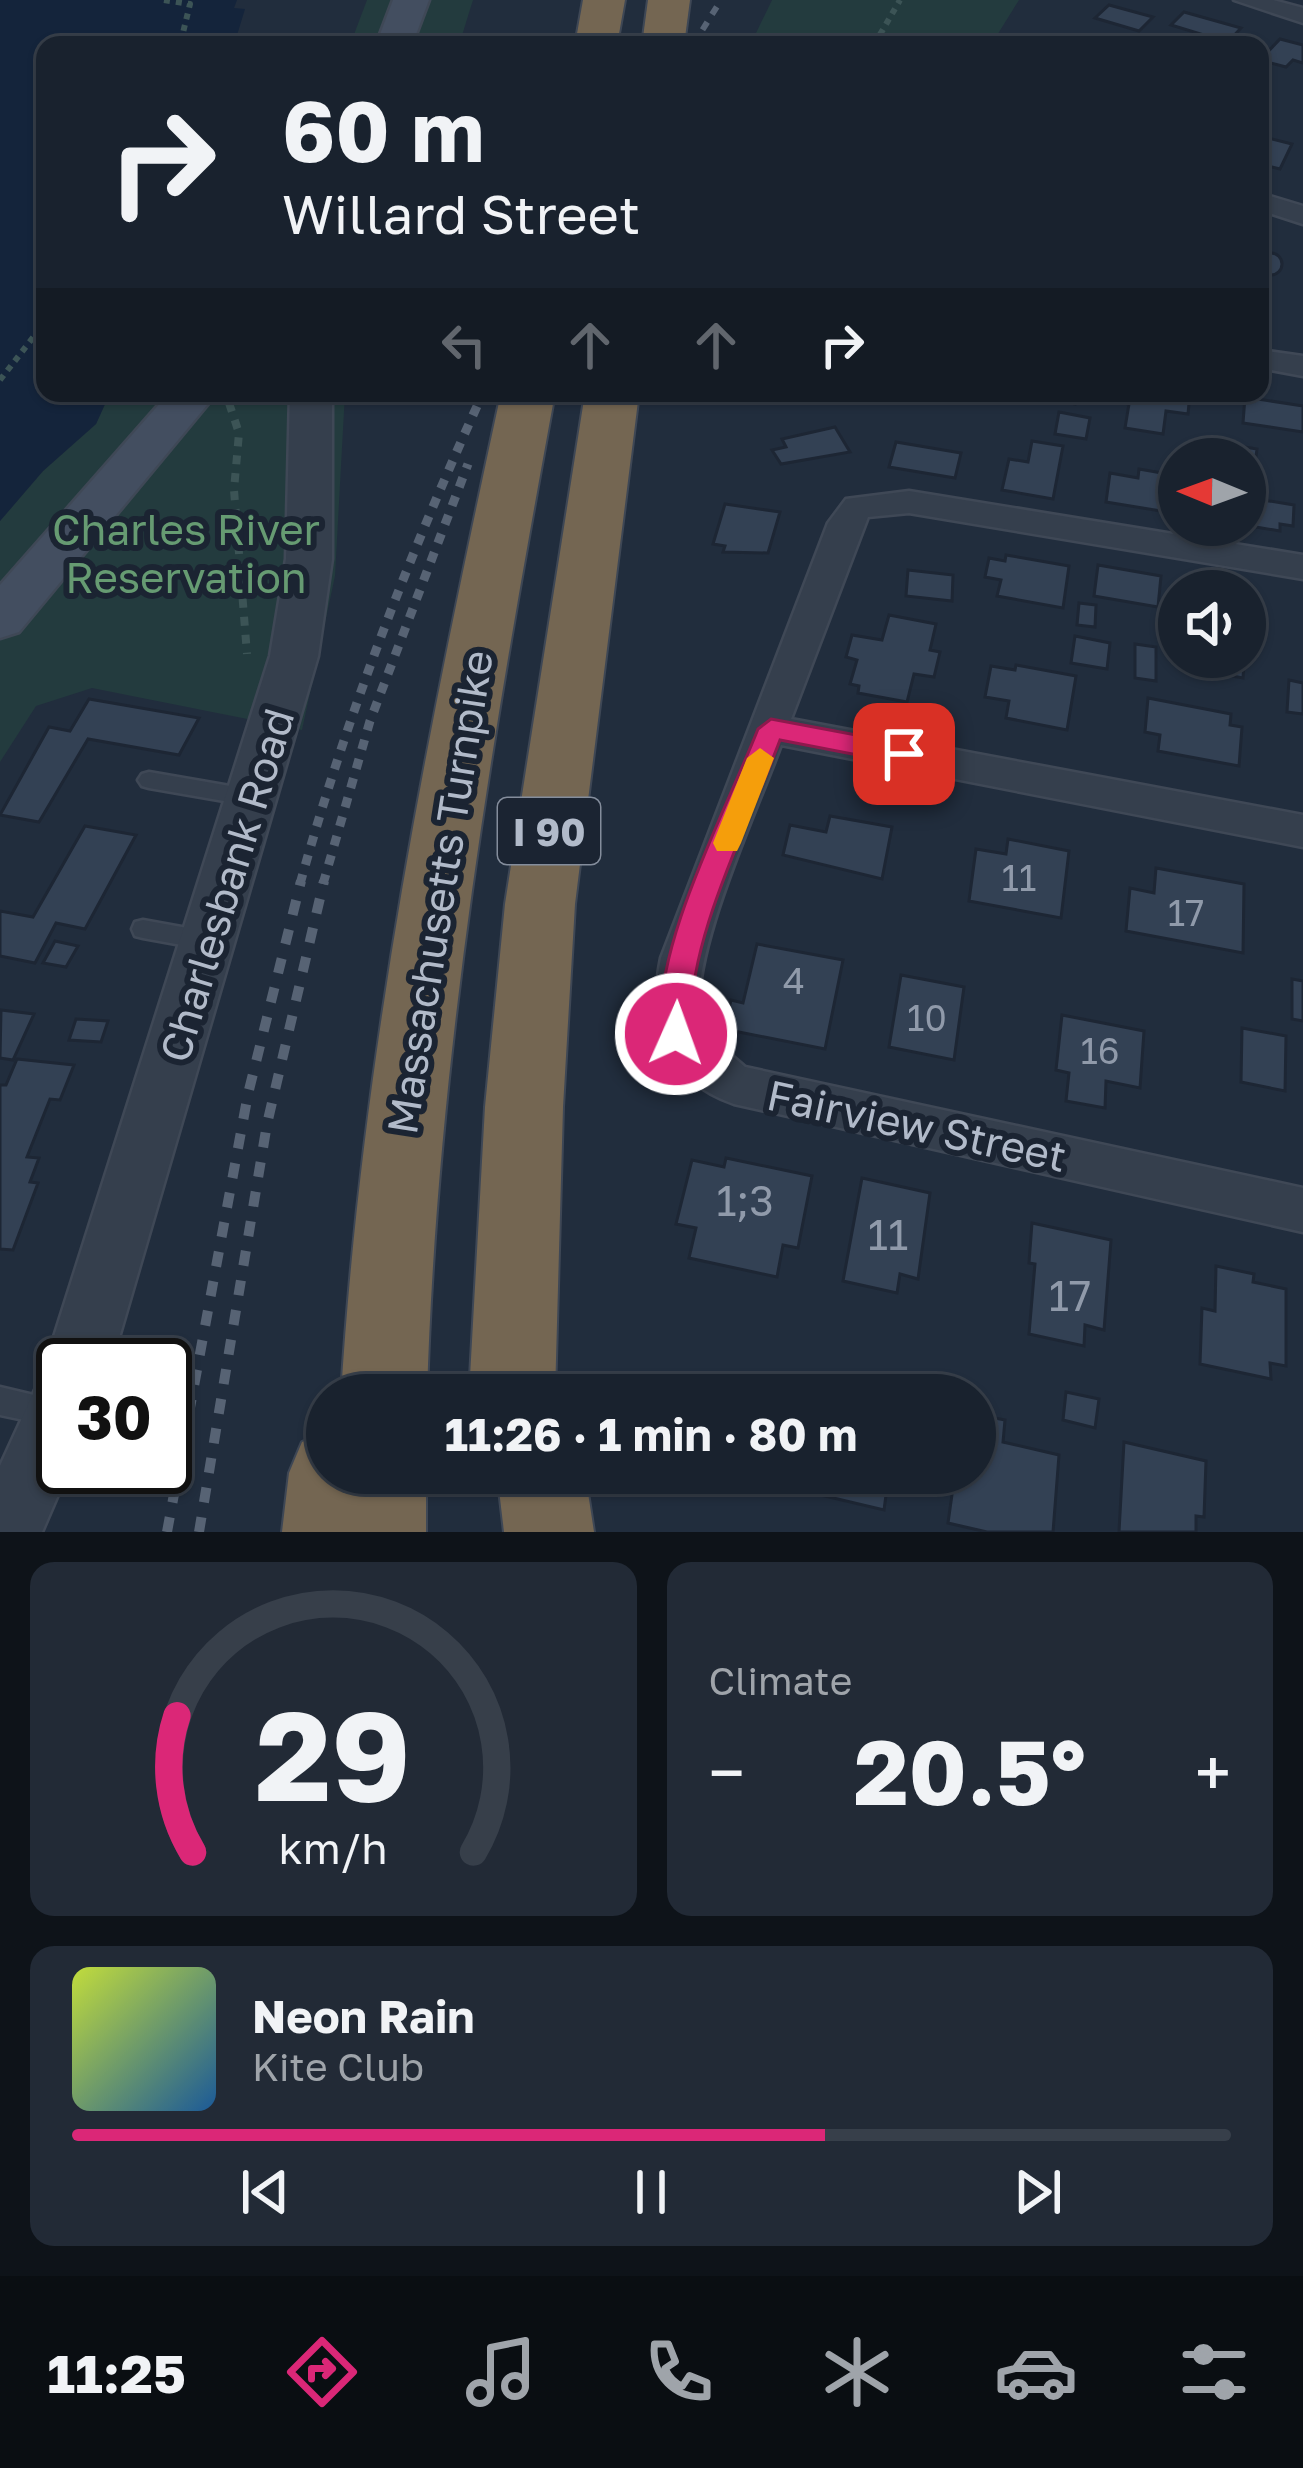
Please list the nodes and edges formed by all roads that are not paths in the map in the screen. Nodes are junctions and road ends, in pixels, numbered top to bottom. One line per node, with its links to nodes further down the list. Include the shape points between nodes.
1 (410, 0): 6 (main road)
2 (604, 0): 7 (highway)
3 (670, 0): 8 (highway)
4 (1246, 0): 5 (street)
5 (1303, 16)
6 (397, 36)
7 (598, 36)
8 (664, 36)
9 (1269, 204): 10 (street)
10 (1303, 215)
11 (1269, 360): 12 (street)
12 (1303, 366)
13 (186, 402): 18 (main road)
14 (311, 402): 21 (street, Charlesbank Road, via 303,607)
15 (526, 402): 25 (highway, Massachusetts Turnpike / I 90, via 440,842)
16 (611, 402): 27 (highway, I 90, via 540,904)
17 (1303, 567): 19 (street, Fairview Street, via 909,502 858,507 845,523)
18 (0, 619)
19 (771, 729): 22 (street); 26 (street, Fairview Street, via 673,998 676,1034 701,1064 734,1084)
20 (149, 780): 21 (lane)
21 (254, 798): 24 (street, Charlesbank Road)
22 (1303, 830)
23 (142, 929): 24 (lane)
24 (209, 941): 28 (street, Charlesbank Road)
25 (394, 1183): 29 (highway); 30 (highway, Massachusetts Turnpike / I 90)
26 (1303, 1210)
27 (516, 1271): 31 (highway, I 90); 32 (highway)
28 (70, 1338)
29 (353, 1374)
30 (385, 1374)
31 (513, 1374)
32 (529, 1374)
33 (36, 1439): 38 (street, Charlesbank Road)
34 (331, 1494): 39 (highway)
35 (382, 1494): 40 (highway)
36 (509, 1494): 41 (highway)
37 (544, 1494): 42 (highway)
38 (6, 1532)
39 (327, 1532)
40 (381, 1532)
41 (508, 1532)
42 (549, 1532)

